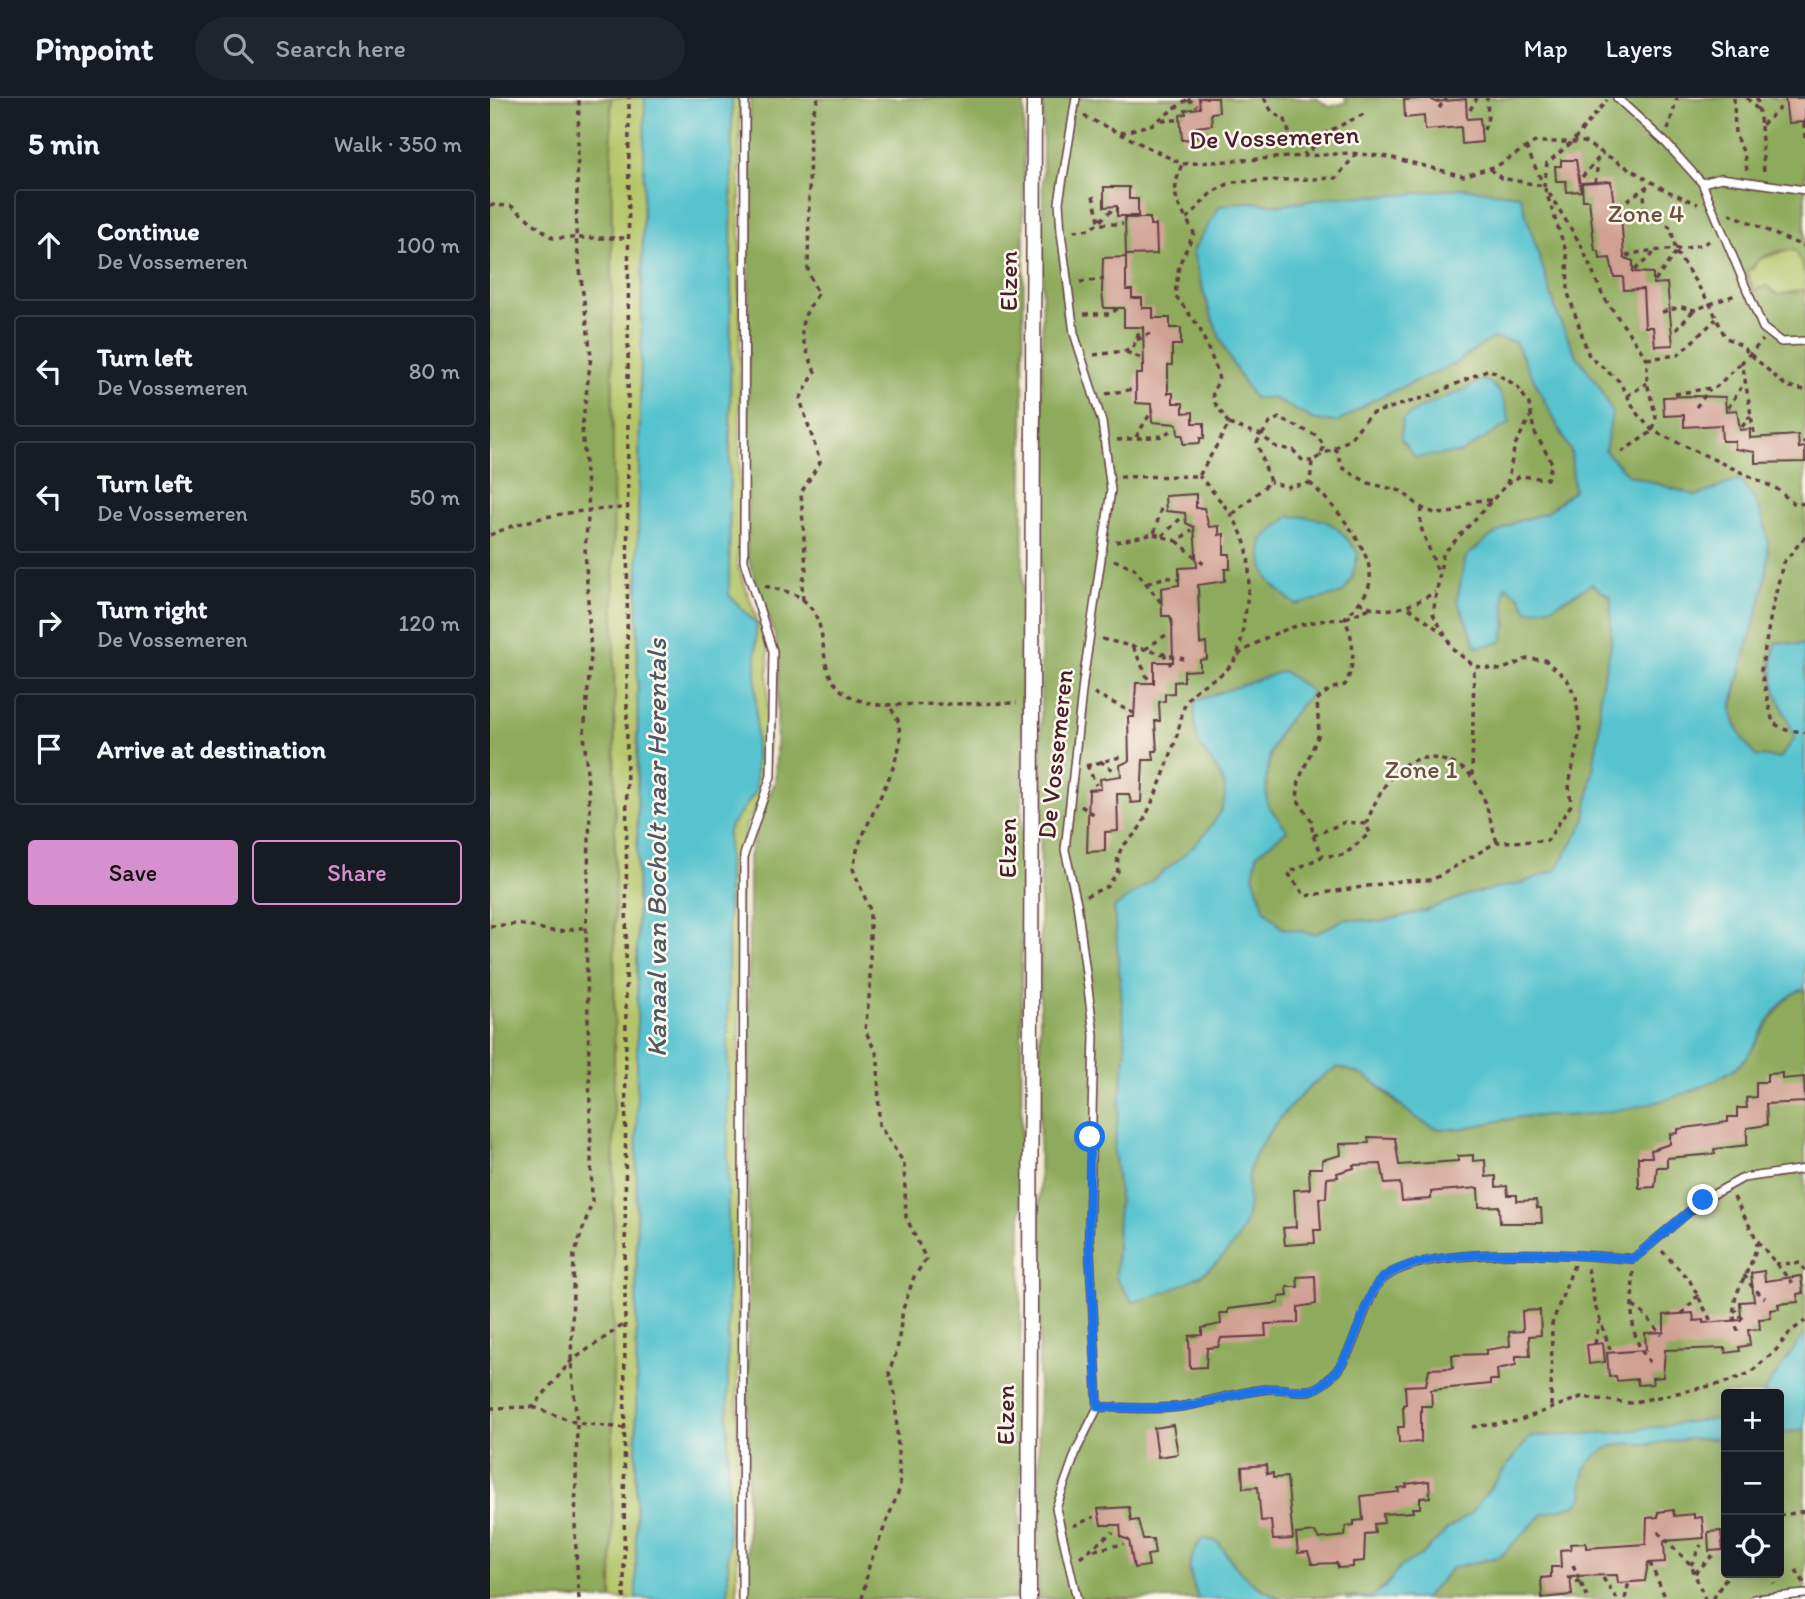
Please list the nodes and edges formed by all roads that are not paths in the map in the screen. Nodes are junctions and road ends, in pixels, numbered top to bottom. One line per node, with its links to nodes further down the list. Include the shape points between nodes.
1 (745, 98): 11 (lane, via 744,561 774,651 771,776 744,855)
2 (1034, 98): 12 (street, Elzen)
3 (1076, 98): 9 (lane, De Vossemeren, via 1059,202 1061,232 1072,315 1111,477 1065,850 1094,1035 1089,1237)
4 (1617, 98): 5 (lane)
5 (1702, 183): 6 (lane, via 1721,178); 7 (lane, via 1763,328 1782,342)
6 (1805, 190)
7 (1805, 341)
8 (1805, 1169): 9 (lane, via 1743,1178 1703,1200 1633,1259 1536,1252 1423,1263 1394,1271 1377,1284 1335,1374 1312,1390 1266,1389 1176,1408)
9 (1098, 1407): 13 (lane, De Vossemeren, via 1056,1508)
10 (1805, 1594): 14 (lane)
11 (742, 1599)
12 (1029, 1599)
13 (1077, 1599)
14 (1755, 1599)

